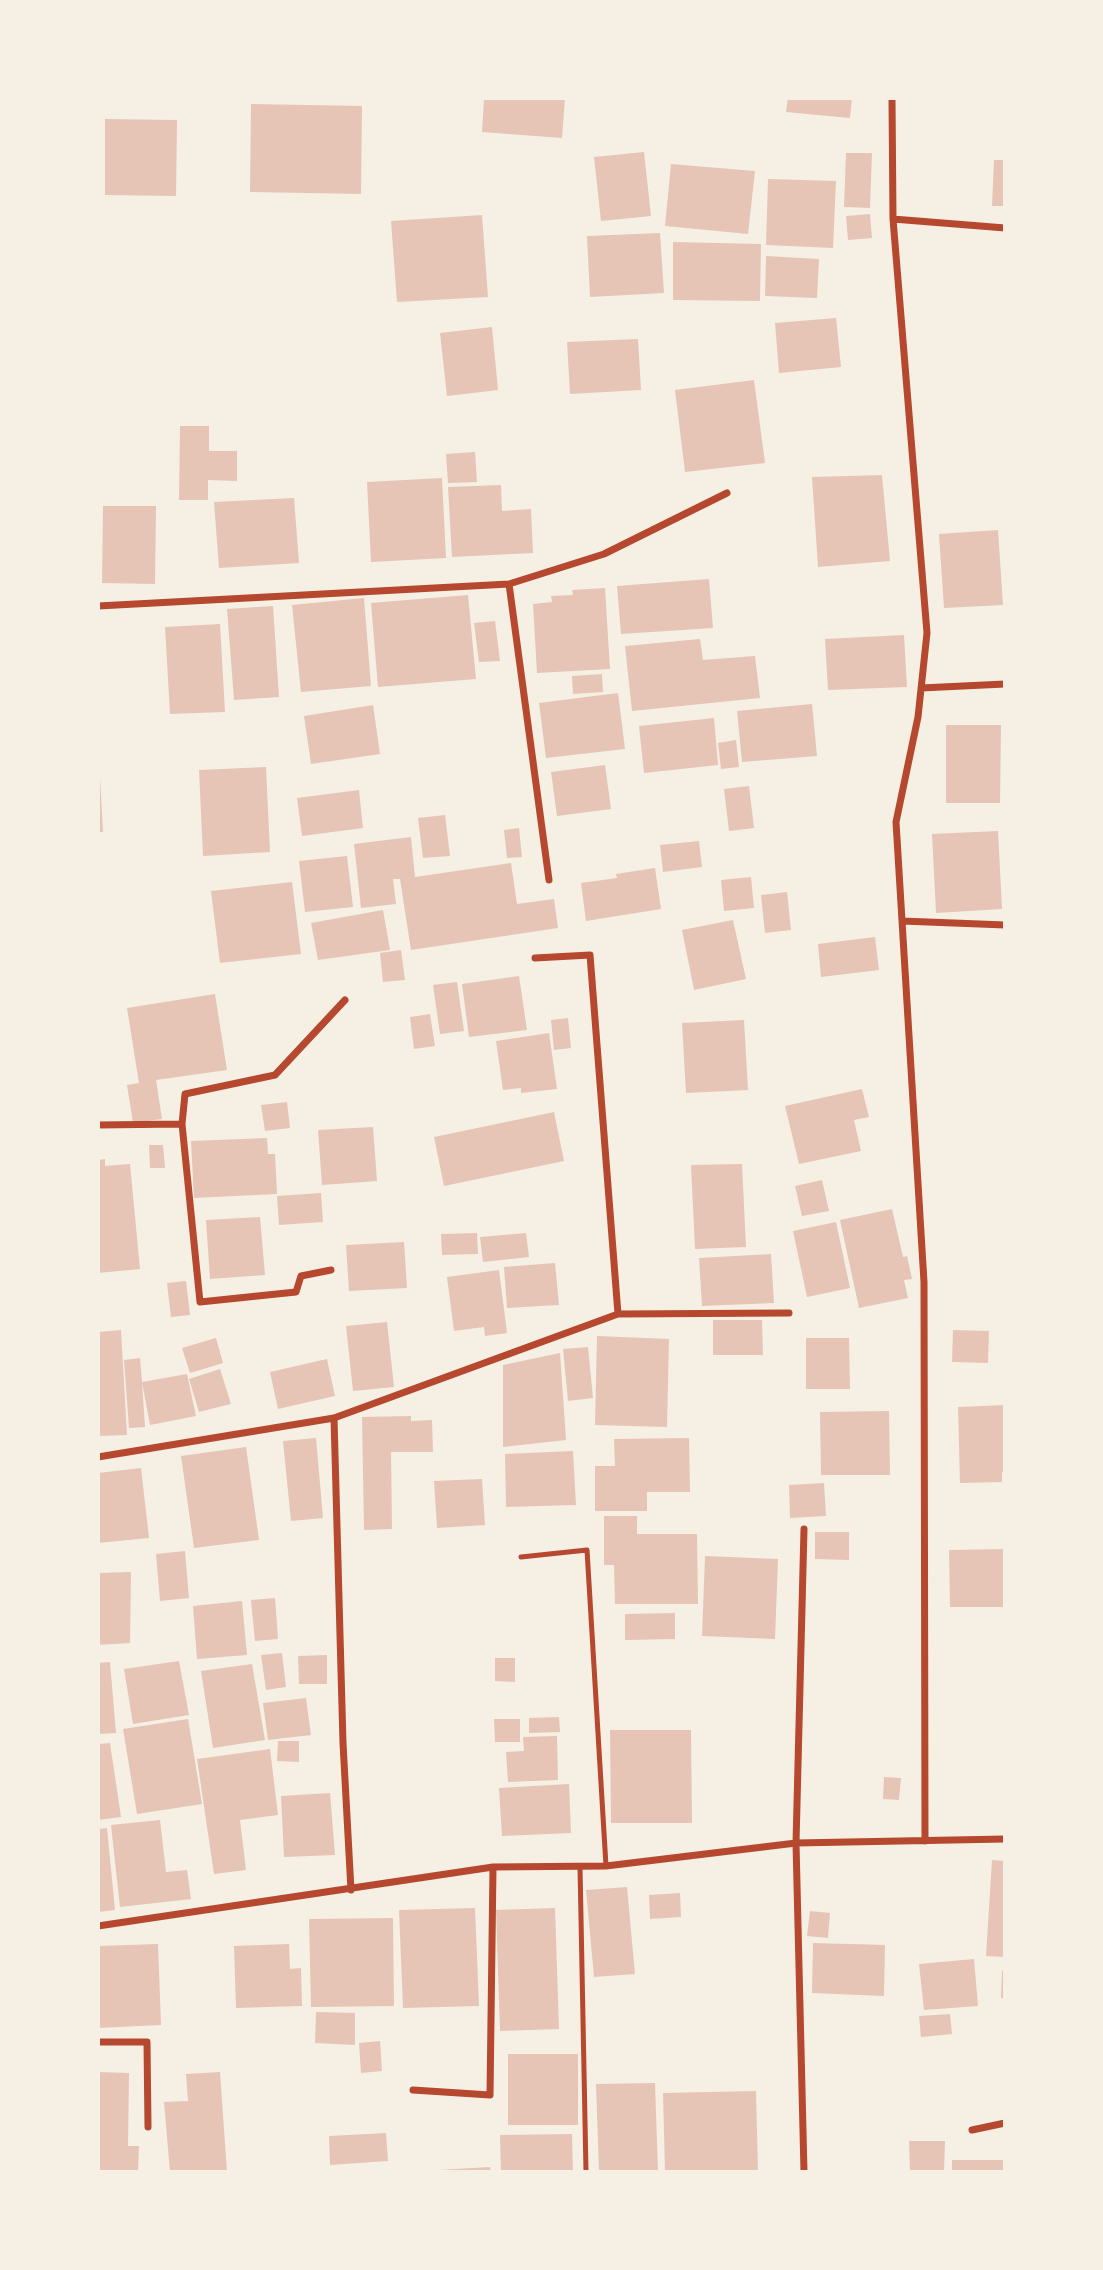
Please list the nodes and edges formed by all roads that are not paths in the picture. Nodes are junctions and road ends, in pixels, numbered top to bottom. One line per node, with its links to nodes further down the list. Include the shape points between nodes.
1 (892, 98): 2 (street)
2 (893, 219): 3 (street); 8 (street, via 928,633)
3 (1005, 228)
4 (727, 493): 5 (street, via 604,554)
5 (509, 584): 6 (street); 9 (street)
6 (98, 606)
7 (1005, 684): 8 (street)
8 (921, 688): 10 (street, via 896,822)
9 (549, 880)
10 (902, 922): 11 (street); 24 (street, via 924,1282)
11 (1005, 925)
12 (534, 958): 18 (street, via 590,955)
13 (345, 1000): 14 (street, via 275,1075 185,1094)
14 (182, 1124): 15 (street); 16 (street, via 200,1302 296,1292 301,1276)
15 (98, 1125)
16 (331, 1270)
17 (789, 1313): 18 (street)
18 (618, 1314): 19 (street)
19 (334, 1418): 20 (street); 29 (street)
20 (98, 1457)
21 (804, 1530): 25 (street)
22 (521, 1557): 26 (lane, via 587,1550)
23 (1005, 1839): 24 (street)
24 (925, 1841): 25 (street)
25 (796, 1843): 26 (street); 37 (street)
26 (606, 1866): 28 (street)
27 (493, 1867): 28 (street); 29 (street); 32 (street, via 490,2095)
28 (580, 1867): 36 (lane)
29 (351, 1890): 30 (street)
30 (98, 1926)
31 (98, 2042): 34 (street, via 147,2042)
32 (413, 2090)
33 (1005, 2123): 35 (street)
34 (148, 2127)
35 (972, 2130)
36 (586, 2172)
37 (804, 2172)

